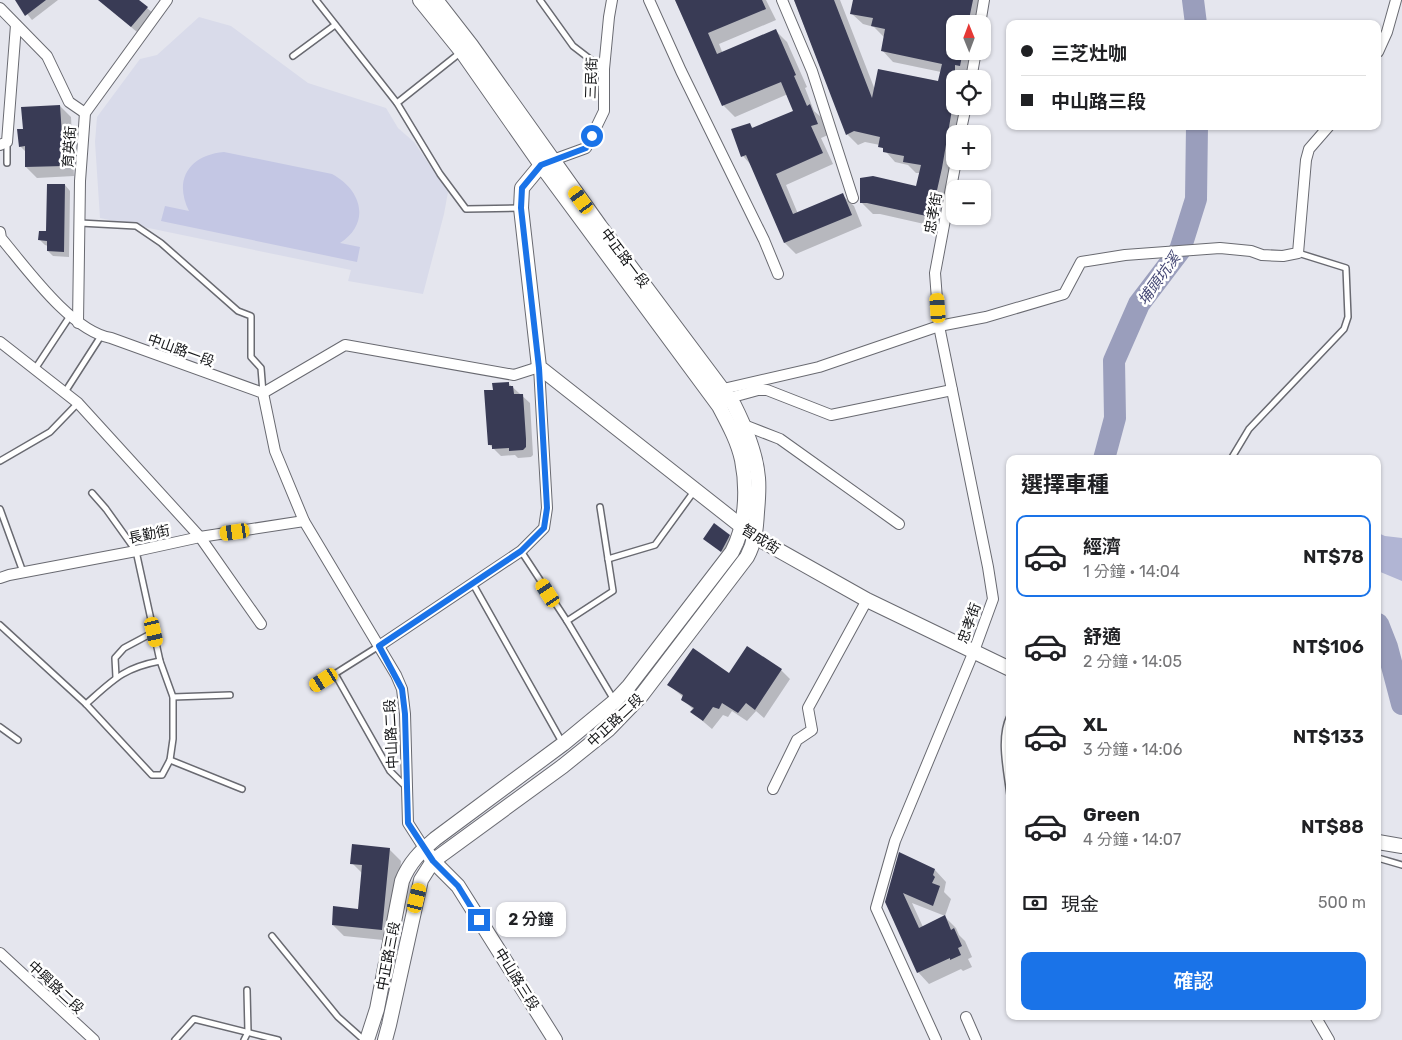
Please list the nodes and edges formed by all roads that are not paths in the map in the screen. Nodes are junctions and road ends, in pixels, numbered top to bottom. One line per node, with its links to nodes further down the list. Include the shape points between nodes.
1 (166, 0): 20 (street, 育英街)
2 (316, 0): 14 (lane)
3 (420, 0): 16 (main road, 中正路一段)
4 (436, 0): 24 (main road, 中正路一段, via 471,45)
5 (540, 0): 18 (lane, via 573,46)
6 (612, 0): 18 (street, 三民街)
7 (649, 0): 31 (street)
8 (782, 0): 26 (street, via 812,71)
9 (984, 0): 12 (street)
10 (1396, 0): 15 (street)
11 (0, 8): 13 (street)
12 (982, 15)
13 (16, 25): 20 (street, via 46,56 69,102); 22 (street)
14 (335, 25): 17 (lane); 19 (lane)
15 (1381, 45)
16 (462, 52): 19 (lane); 24 (main road, 中正路一段)
17 (293, 56)
18 (604, 69): 24 (street, 三民街, via 604,111 586,148)
19 (396, 103): 27 (lane, via 466,209)
20 (85, 113): 28 (street, 育英街)
21 (1325, 130): 30 (street, via 1309,149 1306,160)
22 (4, 144): 23 (lane)
23 (7, 163)
24 (547, 163): 27 (main road, via 522,188); 42 (main road, 中正路一段, via 600,226); 44 (main road, 中正路一段, via 709,393)
25 (954, 170): 34 (street, 忠孝街, via 936,273)
26 (853, 198)
27 (521, 208): 37 (main road)
28 (80, 223): 33 (street, 育英街); 41 (lane, via 136,226 161,243 238,310 250,316 251,357 261,368)
29 (0, 232): 32 (street, 中山路一段, via 1,238)
30 (1298, 253): 34 (street, via 1262,256 1251,251 1220,248 1125,255 1081,262 1064,294 986,317); 45 (lane, via 1346,268 1348,317 1344,329 1249,429)
31 (778, 274)
32 (70, 315): 33 (street, 中山路一段); 38 (lane)
33 (78, 323): 35 (street, 中山路一段)
34 (939, 326): 39 (street, 忠孝街); 42 (street, via 820,367)
35 (101, 336): 40 (lane); 41 (street, 中山路一段)
36 (0, 342): 38 (street)
37 (539, 368): 41 (street, via 514,375 345,345); 47 (main road, 智成街); 57 (street, via 547,508 544,528)
38 (35, 369): 40 (street)
39 (952, 390): 42 (street, via 831,415 767,390); 68 (street, 忠孝街, via 992,599)
40 (64, 393): 43 (street)
41 (263, 393): 51 (street, via 275,451)
42 (726, 393): 44 (main road, 中正路一段)
43 (78, 404): 46 (lane, via 50,432); 54 (street)
44 (737, 427): 52 (street, via 780,439); 53 (main road, 中正路一段, via 745,485); 55 (main road, 中正路一段, via 753,452 758,475)
45 (1233, 455)
46 (0, 460)
47 (695, 490): 53 (main road, 智成街); 58 (lane, via 655,545)
48 (92, 493): 56 (lane)
49 (600, 507): 58 (lane)
50 (0, 509): 59 (lane)
51 (304, 521): 54 (street, 長勤街); 67 (street, 中山路二段)
52 (899, 524)
53 (741, 528): 55 (main road, 智成街); 76 (main road, 中正路二段, via 732,552)
54 (200, 537): 56 (street, 長勤街); 64 (street)
55 (755, 538): 62 (main road, 智成街); 78 (main road, 中正路二段, via 747,557)
56 (136, 551): 59 (street, 長勤街); 66 (lane)
57 (521, 551): 61 (street); 63 (lane)
58 (608, 559): 63 (lane, via 614,591)
59 (24, 572): 60 (street, 長勤街)
60 (0, 578)
61 (472, 584): 67 (street); 82 (lane)
62 (867, 600): 68 (main road, 智成街); 87 (street, via 808,708 812,730 797,740)
63 (567, 622): 76 (lane)
64 (261, 624)
65 (0, 625): 77 (lane)
66 (154, 632): 69 (lane); 72 (lane, via 124,648 114,658)
67 (379, 646): 71 (lane); 85 (street, 中山路二段, via 402,689)
68 (974, 651): 70 (main road, 智成街); 107 (street, 忠孝街, via 895,841 876,908)
69 (160, 661): 72 (lane, via 139,665); 75 (lane)
70 (1006, 667)
71 (335, 674): 73 (lane); 85 (lane, via 390,771)
72 (116, 677): 77 (lane)
73 (314, 687)
74 (230, 696): 75 (lane)
75 (173, 697): 84 (lane)
76 (615, 701): 78 (lane); 82 (main road, 中正路二段)
77 (86, 704): 84 (lane, via 152,775 162,775)
78 (624, 715): 92 (main road, 中正路二段, via 563,766)
79 (1006, 724): 83 (lane)
80 (0, 727): 81 (lane)
81 (18, 740)
82 (563, 744): 90 (main road, 中正路二段)
83 (1006, 757)
84 (170, 760): 86 (lane)
85 (408, 788): 90 (street, 中山路二段, via 408,823)
86 (242, 789)
87 (772, 789)
88 (1381, 842): 89 (main road)
89 (1402, 846)
90 (424, 848): 92 (main road, 中山路三段); 104 (main road, 中正路三段, via 402,881 378,1009)
91 (1381, 859): 93 (lane)
92 (433, 861): 105 (main road, 中正路三段, via 421,880); 106 (main road, 中山路三段, via 458,886)
93 (1402, 865)
94 (272, 936): 104 (lane, via 338,1017)
95 (0, 953): 100 (street, 中興路二段)
96 (247, 990): 99 (lane)
97 (966, 1017): 108 (street)
98 (1317, 1020): 109 (street)
99 (248, 1032): 101 (lane, via 194,1018); 102 (lane); 103 (lane)
100 (94, 1040)
101 (175, 1040)
102 (244, 1040)
103 (278, 1040)
104 (366, 1040)
105 (384, 1040)
106 (555, 1040)
107 (936, 1040)
108 (976, 1040)
109 (1329, 1040)

